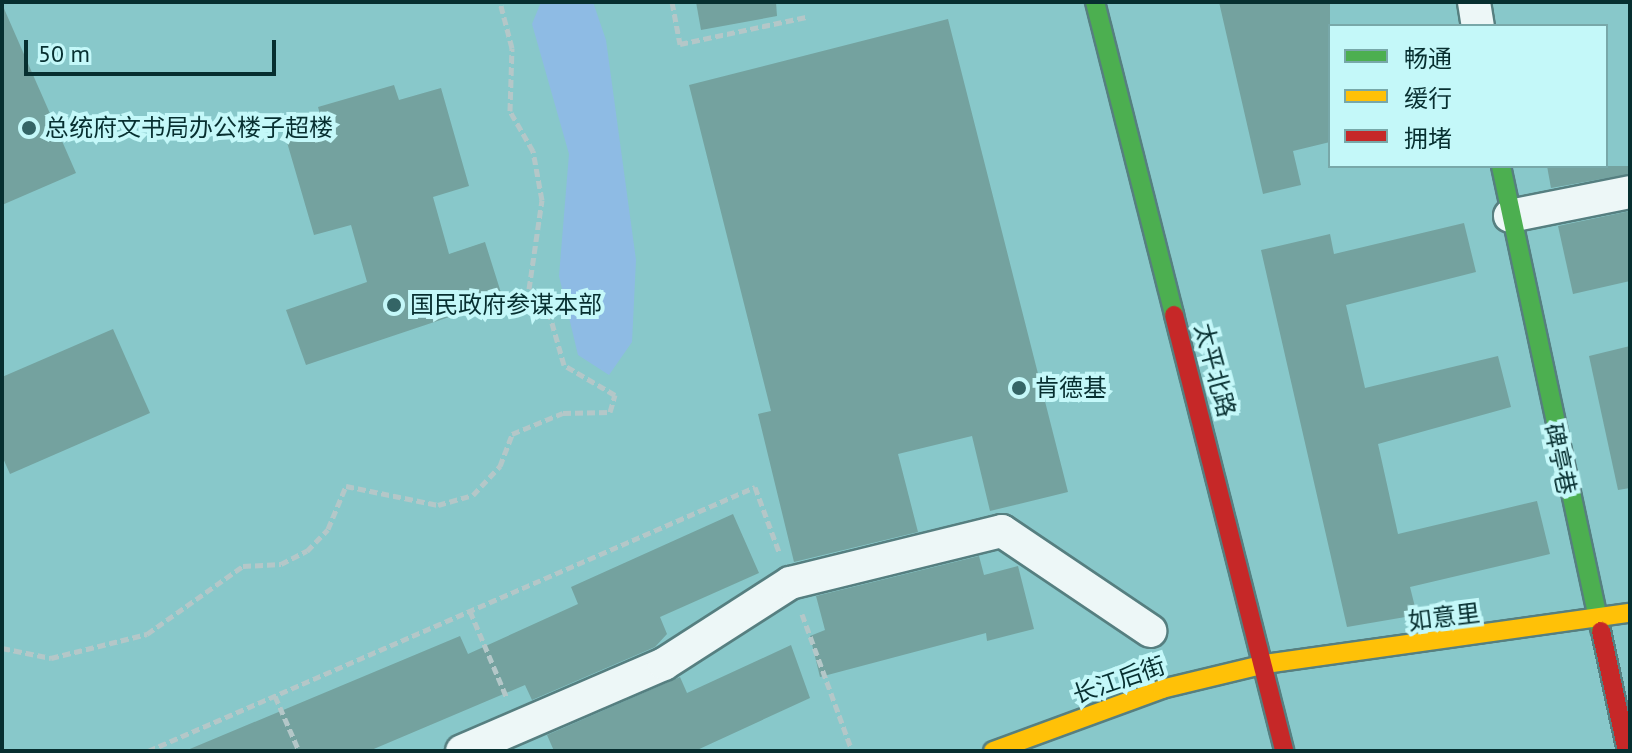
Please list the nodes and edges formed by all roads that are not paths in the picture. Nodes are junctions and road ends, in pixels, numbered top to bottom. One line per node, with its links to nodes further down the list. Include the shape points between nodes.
1 (1095, 2): 10 (street, 太平北路)
2 (1474, 2): 3 (street)
3 (1478, 24)
4 (1501, 168): 6 (street, 碑亭巷)
5 (1630, 192): 6 (street)
6 (1510, 216): 8 (street, 碑亭巷)
7 (1630, 613): 8 (street, 如意里)
8 (1594, 622): 10 (street, 如意里); 14 (street, 碑亭巷)
9 (1150, 631): 11 (street, via 1002,531 790,583 664,664)
10 (1265, 664): 12 (street, 长江后街, via 1162,689); 13 (street, 太平北路)
11 (462, 751)
12 (993, 751)
13 (1284, 751)
14 (1627, 751)

